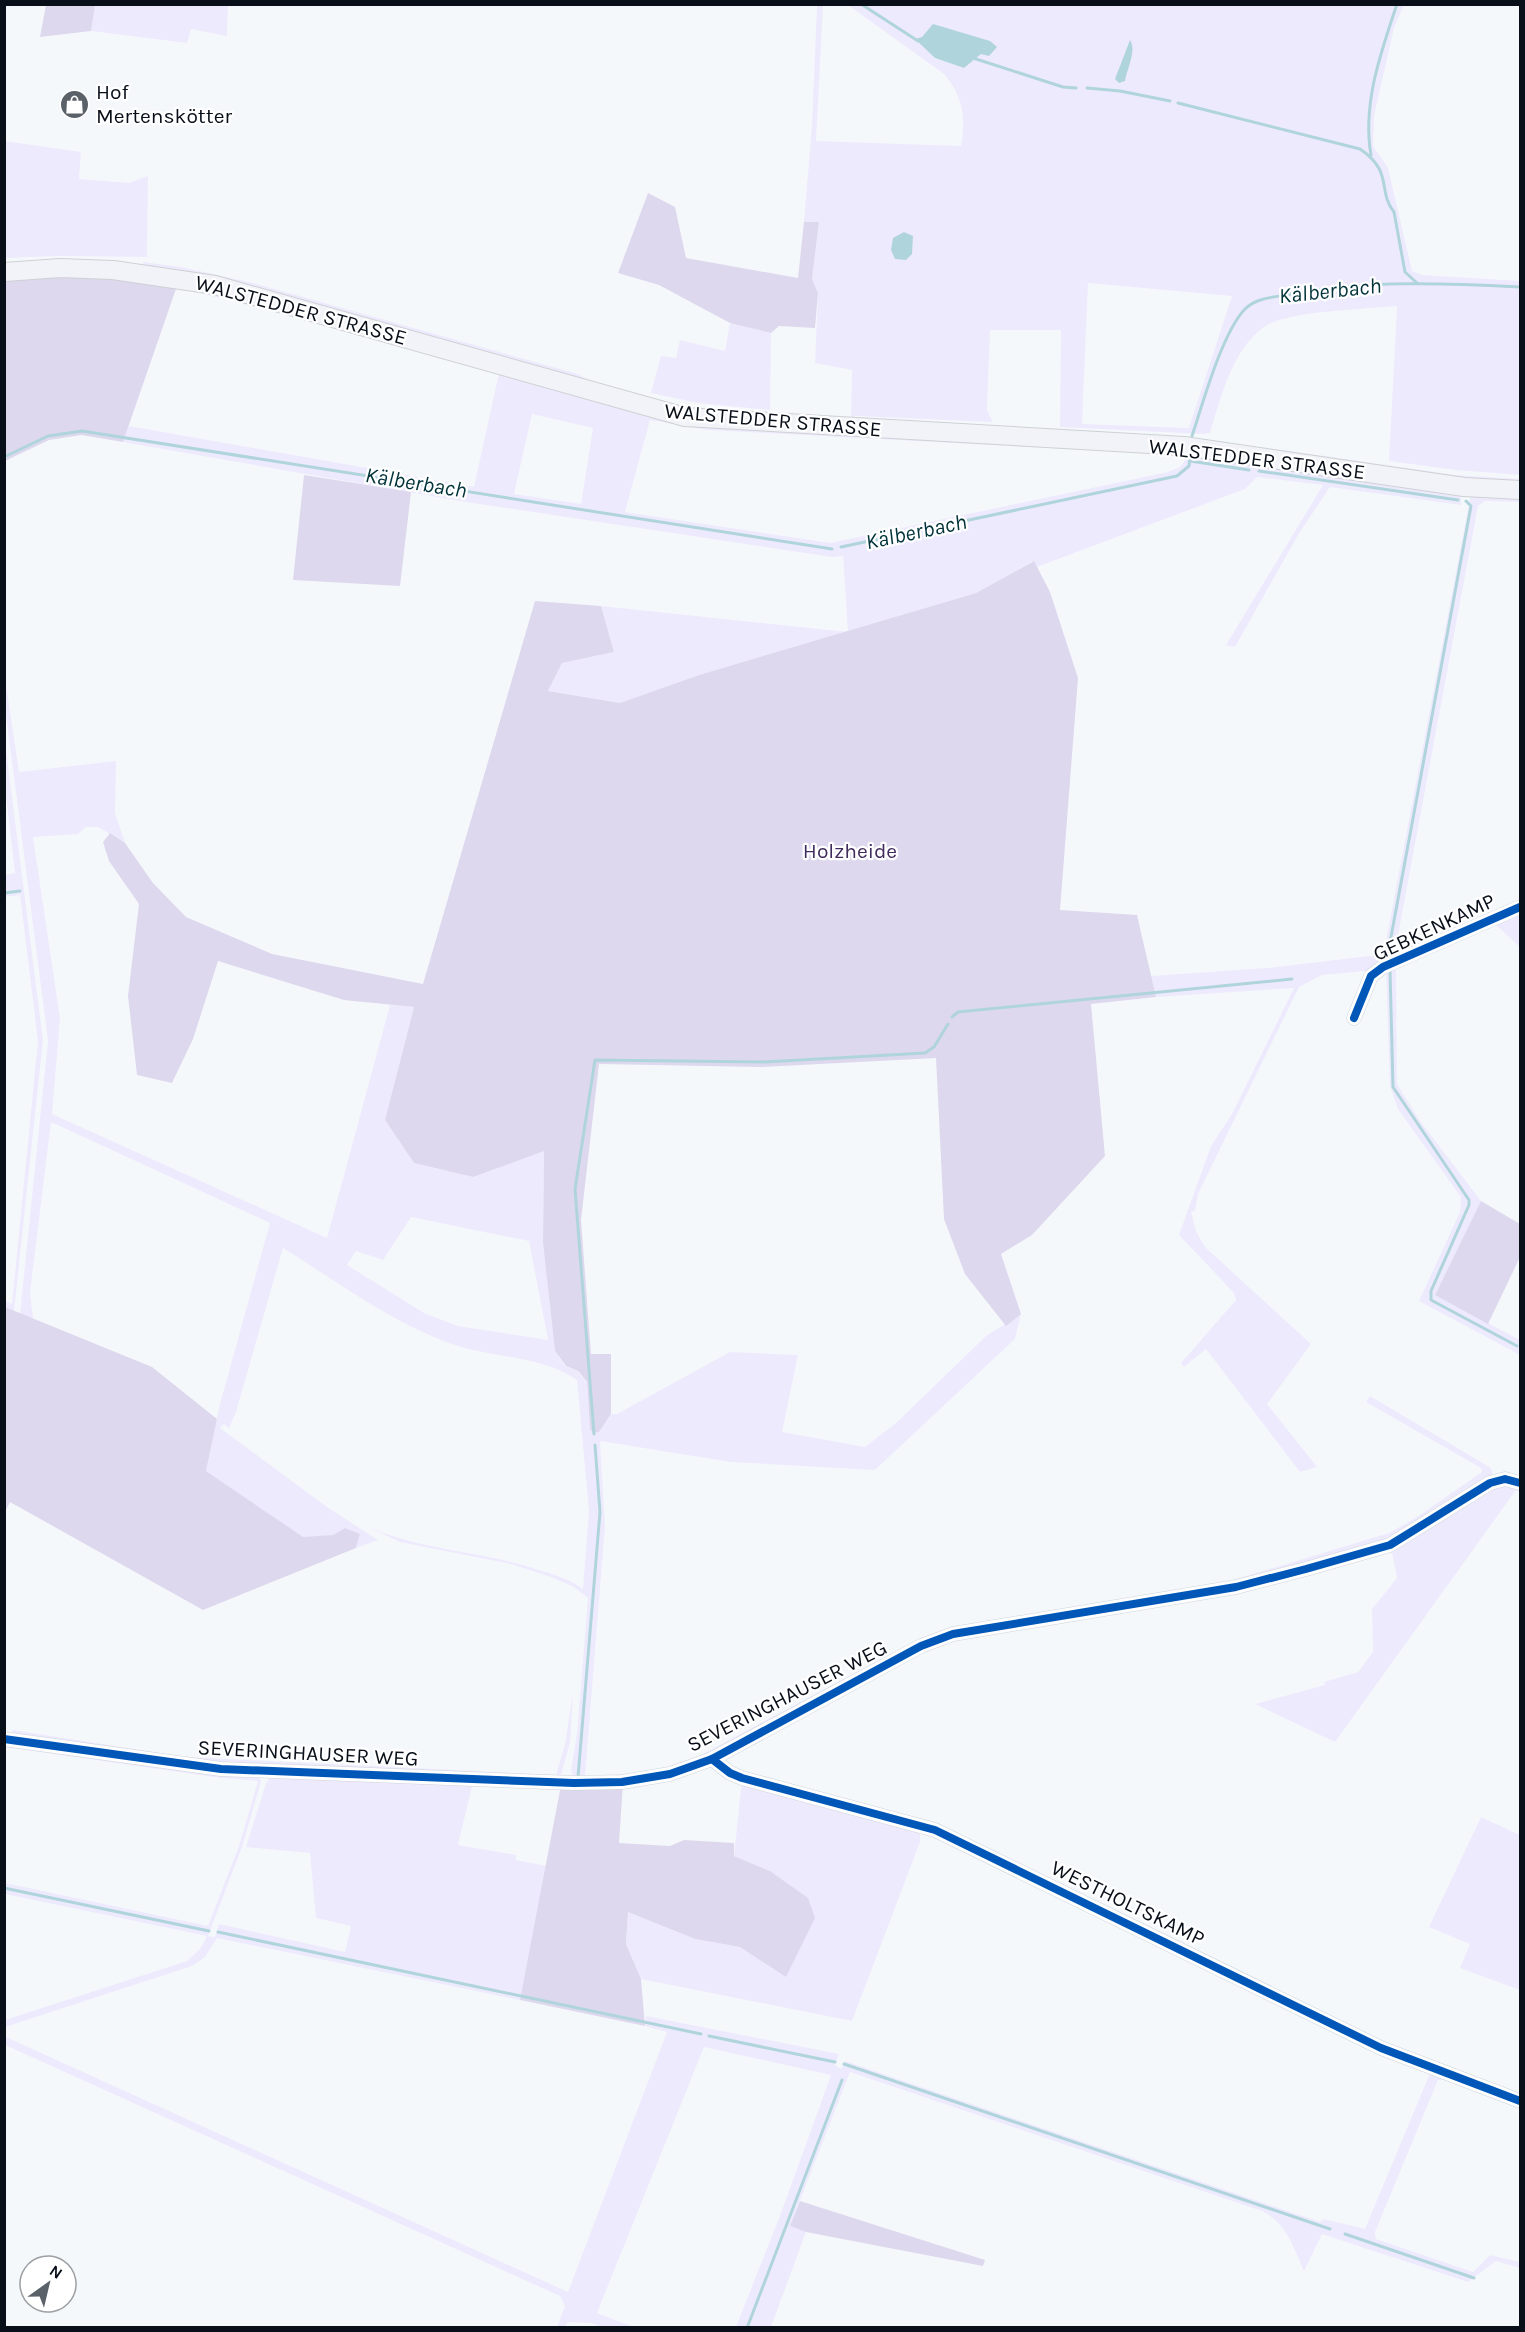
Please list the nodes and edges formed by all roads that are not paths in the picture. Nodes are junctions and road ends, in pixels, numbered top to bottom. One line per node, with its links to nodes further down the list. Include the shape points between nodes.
1 (4, 272): 2 (main road, WALSTEDDER STRASSE, via 51,268 112,270 215,285 685,417 1184,446 1464,487)
2 (1521, 490)
3 (1521, 907): 4 (street, GEBKENKAMP, via 1383,967 1371,976)
4 (1354, 1018)
5 (1521, 1483): 7 (street, SEVERINGHAUSER WEG, via 1506,1479 1490,1483 1390,1545 1306,1569 1236,1587 953,1634 921,1646)
6 (4, 1739): 7 (street, SEVERINGHAUSER WEG, via 221,1770 566,1783 622,1782 670,1774)
7 (712, 1759): 8 (street, WESTHOLTSKAMP, via 742,1778 934,1830 1381,2048)
8 (1521, 2101)

